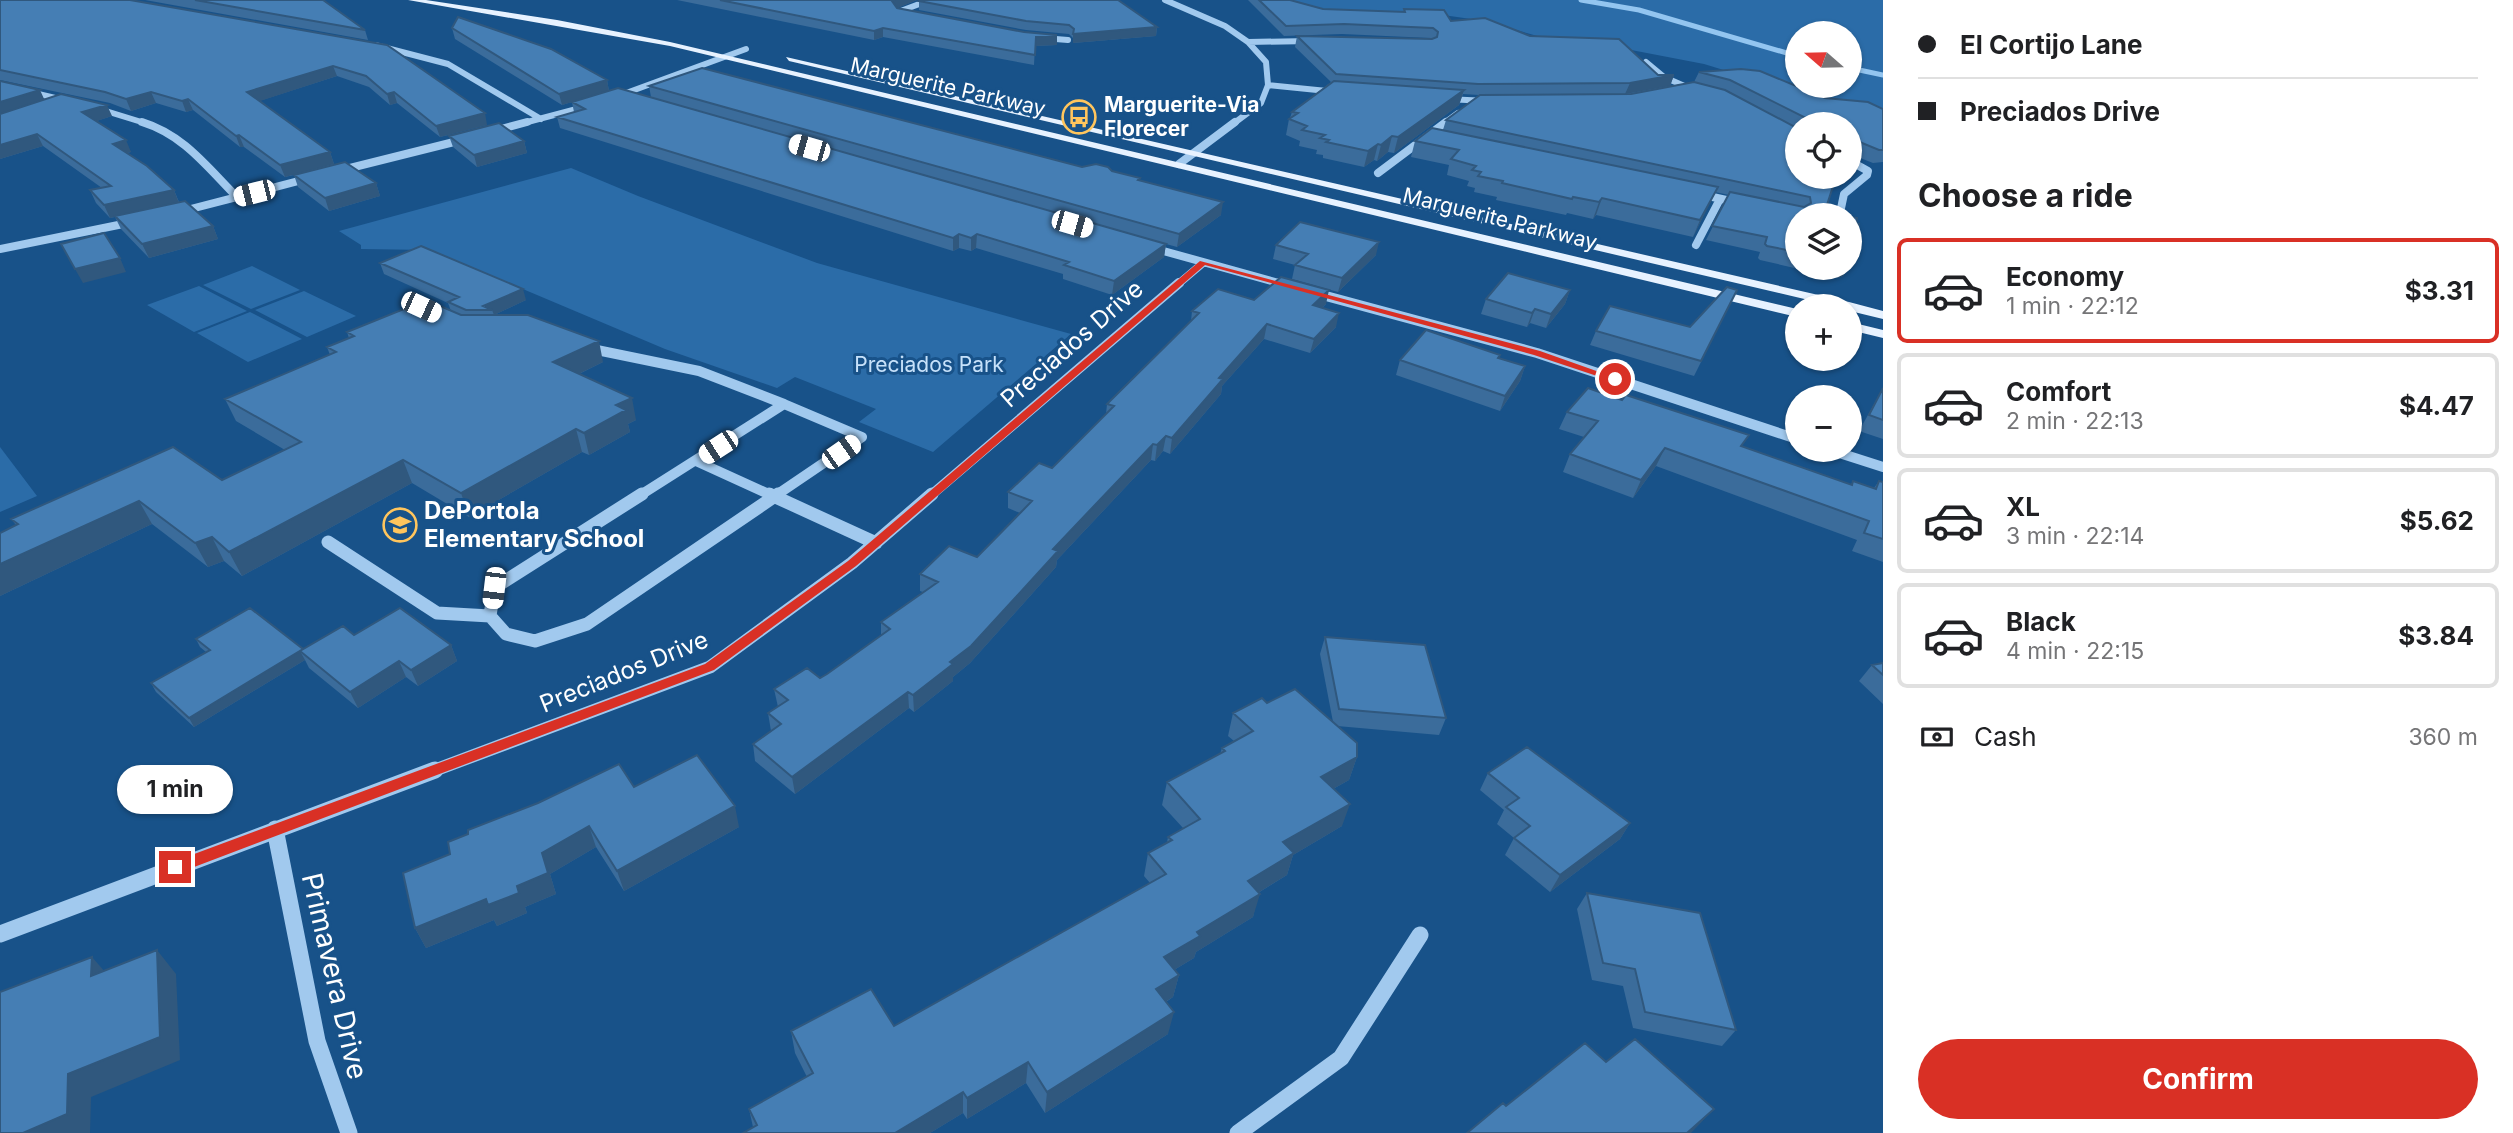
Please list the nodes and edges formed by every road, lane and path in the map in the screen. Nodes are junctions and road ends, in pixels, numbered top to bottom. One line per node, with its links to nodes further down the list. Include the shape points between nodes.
1 (412, 0): 16 (main road, Marguerite Parkway, via 611,32)
2 (475, 0): 5 (main road)
3 (930, 0): 6 (street, via 898,12)
4 (1165, 0): 10 (street)
5 (569, 14)
6 (911, 14)
7 (1036, 37): 8 (street)
8 (1068, 40)
9 (1315, 40): 10 (street)
10 (1248, 42): 19 (street, via 1266,62)
11 (364, 43): 35 (street, via 448,64)
12 (723, 44): 13 (main road)
13 (746, 49): 14 (main road); 16 (street)
14 (759, 52)
15 (772, 55): 40 (main road, Marguerite Parkway)
16 (726, 57): 24 (street); 41 (main road, Marguerite Parkway)
17 (1646, 62): 20 (street, via 1664,77)
18 (0, 85): 28 (street)
19 (1268, 85): 23 (street); 40 (street, via 1261,103)
20 (1689, 88): 21 (street); 22 (street)
21 (1676, 90)
22 (1697, 91)
23 (1348, 93)
24 (625, 95): 25 (street); 26 (street)
25 (613, 98)
26 (638, 98)
27 (1434, 98): 29 (street)
28 (66, 100): 32 (street); 33 (street)
29 (1475, 101): 30 (street); 37 (street)
30 (1503, 101)
31 (601, 102): 35 (street)
32 (53, 104)
33 (79, 104)
34 (92, 107): 44 (street, via 164,129)
35 (541, 120): 36 (street)
36 (487, 133)
37 (1425, 136): 39 (street); 42 (street)
38 (474, 137): 44 (street)
39 (1438, 139)
40 (1195, 152): 41 (street); 53 (main road, Marguerite Parkway)
41 (1179, 164): 55 (main road, Marguerite Parkway)
42 (1378, 173)
43 (1693, 193): 45 (street)
44 (237, 197): 47 (street)
45 (1720, 199): 46 (street); 50 (street)
46 (1746, 204)
47 (174, 214)
48 (147, 219): 51 (street)
49 (1137, 243): 52 (street)
50 (1696, 245)
51 (0, 249)
52 (1203, 262): 61 (street, via 1537,353); 67 (street, Preciados Drive)
53 (1798, 294)
54 (1862, 309): 56 (main road, Marguerite Parkway)
55 (1785, 310)
56 (1883, 315)
57 (1862, 329): 58 (main road)
58 (1883, 334)
59 (578, 344): 60 (street, via 602,354 643,358 714,375)
60 (784, 404): 63 (street); 65 (street, via 862,437)
61 (1785, 435)
62 (1862, 460): 64 (street)
63 (696, 461): 65 (street); 68 (street, via 494,588)
64 (1883, 467)
65 (776, 497): 67 (street); 68 (street, via 587,624 535,640 506,634)
66 (328, 542): 68 (street, via 437,613)
67 (876, 542): 69 (street, Preciados Drive, via 710,667)
68 (490, 615)
69 (275, 829): 70 (street, Preciados Drive); 72 (street, Primavera Drive, via 317,1041)
70 (0, 934)
71 (1420, 935): 73 (street, via 1341,1058)
72 (349, 1133)
73 (1238, 1133)

